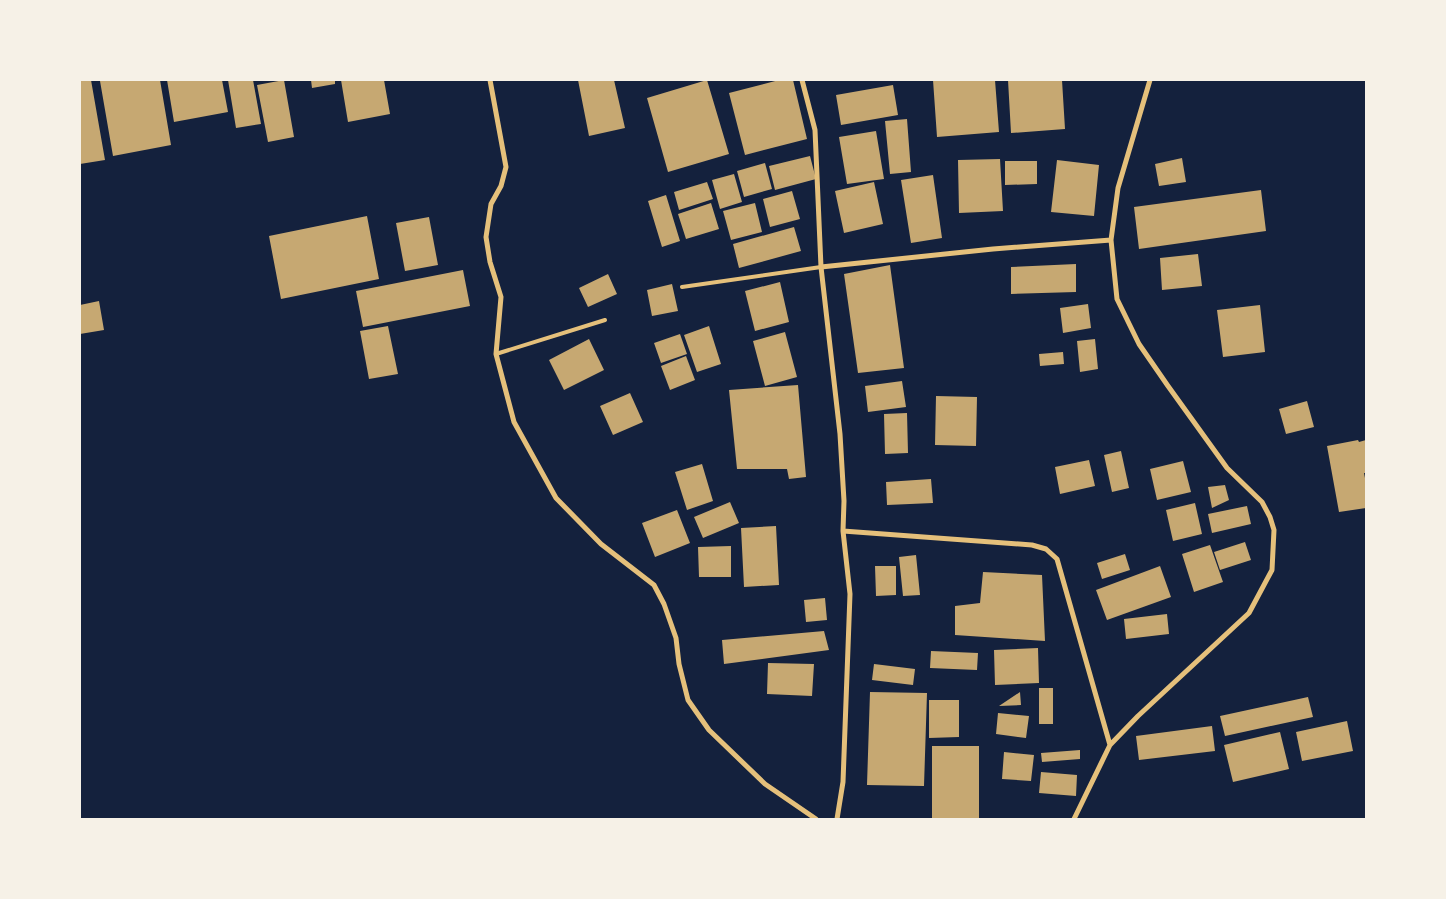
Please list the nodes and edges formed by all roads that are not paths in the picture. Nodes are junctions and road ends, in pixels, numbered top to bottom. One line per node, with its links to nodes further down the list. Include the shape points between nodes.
1 (490, 80): 8 (street, via 506,167 501,186 491,204 486,238 501,297)
2 (802, 80): 5 (street, via 815,130)
3 (1150, 80): 4 (street, via 1118,188)
4 (1111, 240): 5 (street); 10 (street, via 1117,299 1139,344 1227,468 1262,502 1273,524 1275,540 1272,570 1249,613)
5 (821, 267): 6 (lane); 9 (street, via 840,434)
6 (682, 287)
7 (605, 320): 8 (lane)
8 (496, 354): 11 (street, via 514,422 556,498 601,544 654,585 676,638 688,700 710,730 765,784)
9 (843, 531): 10 (street, via 1032,545 1046,549 1057,559); 12 (street, via 850,594 850,631 844,782)
10 (1110, 745): 13 (street)
11 (816, 819)
12 (837, 819)
13 (1074, 819)

